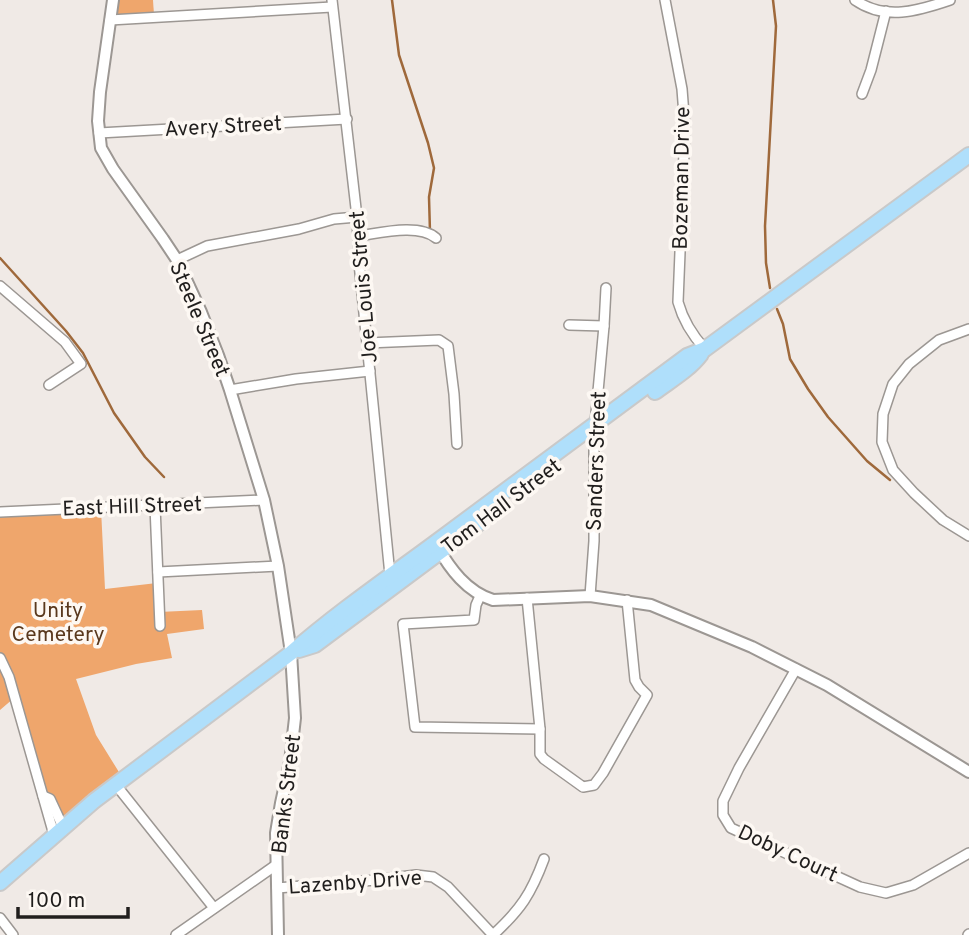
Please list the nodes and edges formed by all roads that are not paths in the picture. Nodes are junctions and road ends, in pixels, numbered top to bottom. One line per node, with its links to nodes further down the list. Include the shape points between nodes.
1 (113, 0): 7 (street, Steele Street)
2 (664, 0): 22 (street, Bozeman Drive, via 685,128 678,302 690,330)
3 (855, 0): 6 (street)
4 (950, 0): 6 (street, via 914,12)
5 (332, 4): 7 (street); 9 (street, Joe Louis Street)
6 (886, 11): 8 (street)
7 (110, 20): 10 (street, Steele Street)
8 (862, 94)
9 (347, 119): 10 (street, Avery Street); 12 (street, Joe Louis Street)
10 (99, 133): 15 (street, Steele Street, via 101,148 113,169)
11 (969, 155): 22 (main road, Tom Hall Street)
12 (357, 217): 13 (street, Joe Louis Street); 15 (street, via 207,246)
13 (358, 236): 14 (street, via 412,230); 21 (street, Joe Louis Street)
14 (436, 238)
15 (177, 260): 25 (street, Steele Street)
16 (0, 286): 24 (street, via 65,342 81,364)
17 (606, 288): 19 (street, Sanders Street)
18 (569, 325): 19 (street)
19 (604, 326): 26 (street, Sanders Street)
20 (969, 329): 31 (street, via 939,340 893,384 883,414 881,442 893,470 914,494)
21 (367, 344): 23 (street, Joe Louis Street); 27 (street, via 439,340 448,346)
22 (705, 349): 26 (main road, Tom Hall Street, via 687,356)
23 (370, 371): 25 (street); 35 (street, Joe Louis Street)
24 (49, 385)
25 (230, 390): 28 (street, Steele Street)
26 (595, 430): 32 (main road, Tom Hall Street); 37 (street, Sanders Street)
27 (457, 444)
28 (264, 500): 29 (street, East Hill Street); 33 (street, Steele Street)
29 (155, 506): 30 (street, East Hill Street); 34 (street)
30 (0, 512)
31 (969, 536)
32 (438, 548): 35 (main road, Tom Hall Street); 36 (street, via 468,588); 41 (main road, Tom Hall Street, via 315,645)
33 (278, 566): 34 (street); 41 (street, Steele Street)
34 (158, 572): 40 (street)
35 (390, 575): 41 (main road, Tom Hall Street)
36 (480, 596): 38 (street); 44 (street, via 474,620 403,624 415,727)
37 (590, 596): 38 (street); 39 (street)
38 (527, 598): 44 (street)
39 (627, 600): 43 (street, via 699,624); 44 (street, via 635,680 647,695 594,785 583,787 544,759)
40 (160, 626)
41 (291, 653): 46 (main road, Tom Hall Street); 50 (street, Banks Street, via 296,718 276,833)
42 (0, 658): 47 (street)
43 (796, 669): 45 (street); 48 (street, Doby Court, via 723,801 723,815 731,828 860,887 886,893 913,885)
44 (540, 729)
45 (969, 772)
46 (116, 785): 47 (main road, Tom Hall Street); 53 (street)
47 (58, 831): 51 (main road, Tom Hall Street)
48 (969, 853)
49 (544, 859): 58 (street, via 527,898)
50 (276, 865): 52 (street, Banks Street); 53 (street)
51 (0, 883)
52 (277, 888): 57 (street, Banks Street); 58 (street, Lazenby Drive, via 433,877)
53 (214, 908): 56 (street)
54 (0, 918): 55 (street)
55 (13, 935)
56 (176, 935)
57 (278, 935)
58 (493, 935)

